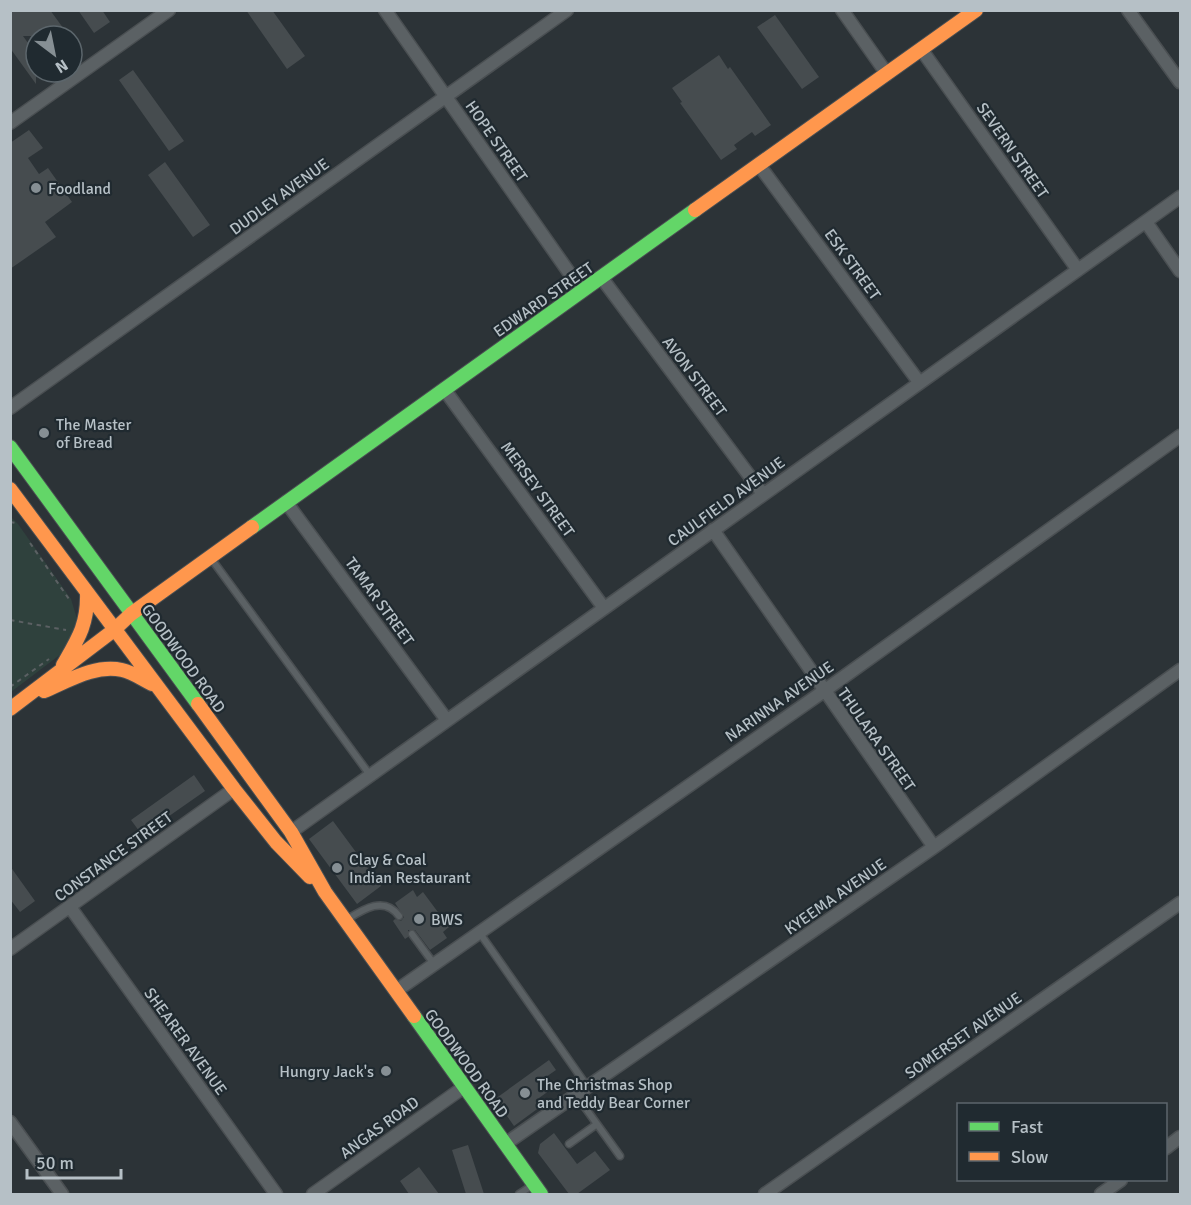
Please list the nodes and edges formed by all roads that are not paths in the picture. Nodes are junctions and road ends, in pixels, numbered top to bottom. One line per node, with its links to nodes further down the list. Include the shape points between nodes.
1 (169, 10): 11 (street)
2 (384, 10): 10 (street, HOPE STREET)
3 (567, 10): 10 (street, DUDLEY AVENUE)
4 (842, 10): 8 (street)
5 (975, 10): 7 (main road, EDWARD STREET)
6 (1128, 10): 9 (street)
7 (921, 50): 8 (main road, EDWARD STREET); 15 (street, SEVERN STREET)
8 (887, 74): 12 (main road, EDWARD STREET)
9 (1180, 82)
10 (446, 97): 18 (street, HOPE STREET); 21 (street, DUDLEY AVENUE)
11 (10, 123)
12 (759, 165): 17 (main road, EDWARD STREET); 19 (street, ESK STREET)
13 (1180, 196): 14 (street, CAULFIELD AVENUE)
14 (1146, 222): 15 (street, CAULFIELD AVENUE); 16 (street)
15 (1078, 270): 19 (street, CAULFIELD AVENUE)
16 (1180, 270)
17 (602, 277): 18 (main road, EDWARD STREET); 25 (street, AVON STREET)
18 (582, 291): 20 (main road, EDWARD STREET)
19 (919, 382): 25 (street, CAULFIELD AVENUE)
20 (444, 389): 26 (main road, EDWARD STREET); 30 (street, MERSEY STREET)
21 (10, 408)
22 (1180, 436): 36 (street, NARINNA AVENUE)
23 (10, 447): 31 (main road, GOODWOOD ROAD)
24 (12, 494): 29 (main road, GOODWOOD ROAD)
25 (763, 494): 27 (street, CAULFIELD AVENUE)
26 (286, 502): 28 (main road, EDWARD STREET); 39 (street, TAMAR STREET)
27 (713, 530): 30 (street, CAULFIELD AVENUE); 36 (street, THULARA STREET)
28 (209, 557): 31 (main road, EDWARD STREET); 40 (lane)
29 (87, 593): 32 (main road, GOODWOOD ROAD); 34 (main road, via 85,625)
30 (604, 608): 39 (street, CAULFIELD AVENUE)
31 (130, 614): 32 (main road, EDWARD STREET); 42 (main road, GOODWOOD ROAD)
32 (114, 630): 34 (main road, EDWARD STREET); 35 (main road, GOODWOOD ROAD)
33 (1180, 670): 43 (street, KYEEMA AVENUE)
34 (58, 673): 37 (main road, EDWARD STREET)
35 (156, 686): 37 (main road, via 120,670 100,670); 41 (main road, GOODWOOD ROAD)
36 (824, 691): 43 (street, THULARA STREET); 49 (street, NARINNA AVENUE)
37 (25, 698): 38 (main road)
38 (10, 709)
39 (446, 720): 40 (street, CAULFIELD AVENUE)
40 (370, 775): 42 (street, CAULFIELD AVENUE)
41 (234, 789): 44 (main road, GOODWOOD ROAD, via 276,842); 46 (street, CONSTANCE STREET)
42 (291, 832): 44 (main road, GOODWOOD ROAD)
43 (934, 848): 54 (street, KYEEMA AVENUE)
44 (325, 892): 48 (main road, GOODWOOD ROAD)
45 (1180, 903): 70 (street, SOMERSET AVENUE)
46 (70, 907): 51 (street, CONSTANCE STREET); 67 (street, SHEARER AVENUE)
47 (399, 916): 48 (lane, via 381,904 366,907)
48 (345, 921): 53 (main road, GOODWOOD ROAD)
49 (479, 932): 52 (street, NARINNA AVENUE); 54 (lane)
50 (412, 934): 52 (lane)
51 (10, 949)
52 (434, 964): 53 (street, NARINNA AVENUE)
53 (396, 991): 55 (main road, GOODWOOD ROAD)
54 (587, 1086): 56 (street, KYEEMA AVENUE)
55 (464, 1087): 60 (main road, GOODWOOD ROAD); 68 (street, ANGAS ROAD)
56 (576, 1094): 58 (lane); 60 (street, KYEEMA AVENUE)
57 (10, 1122): 66 (street)
58 (597, 1124): 61 (lane); 63 (lane)
59 (1180, 1137): 62 (street)
60 (505, 1144): 65 (main road, GOODWOOD ROAD)
61 (569, 1144)
62 (1167, 1147)
63 (620, 1156)
64 (1119, 1181): 71 (street)
65 (537, 1189): 69 (lane)
66 (62, 1194)
67 (276, 1194)
68 (313, 1194)
69 (519, 1194)
70 (765, 1194)
71 (1101, 1194)

